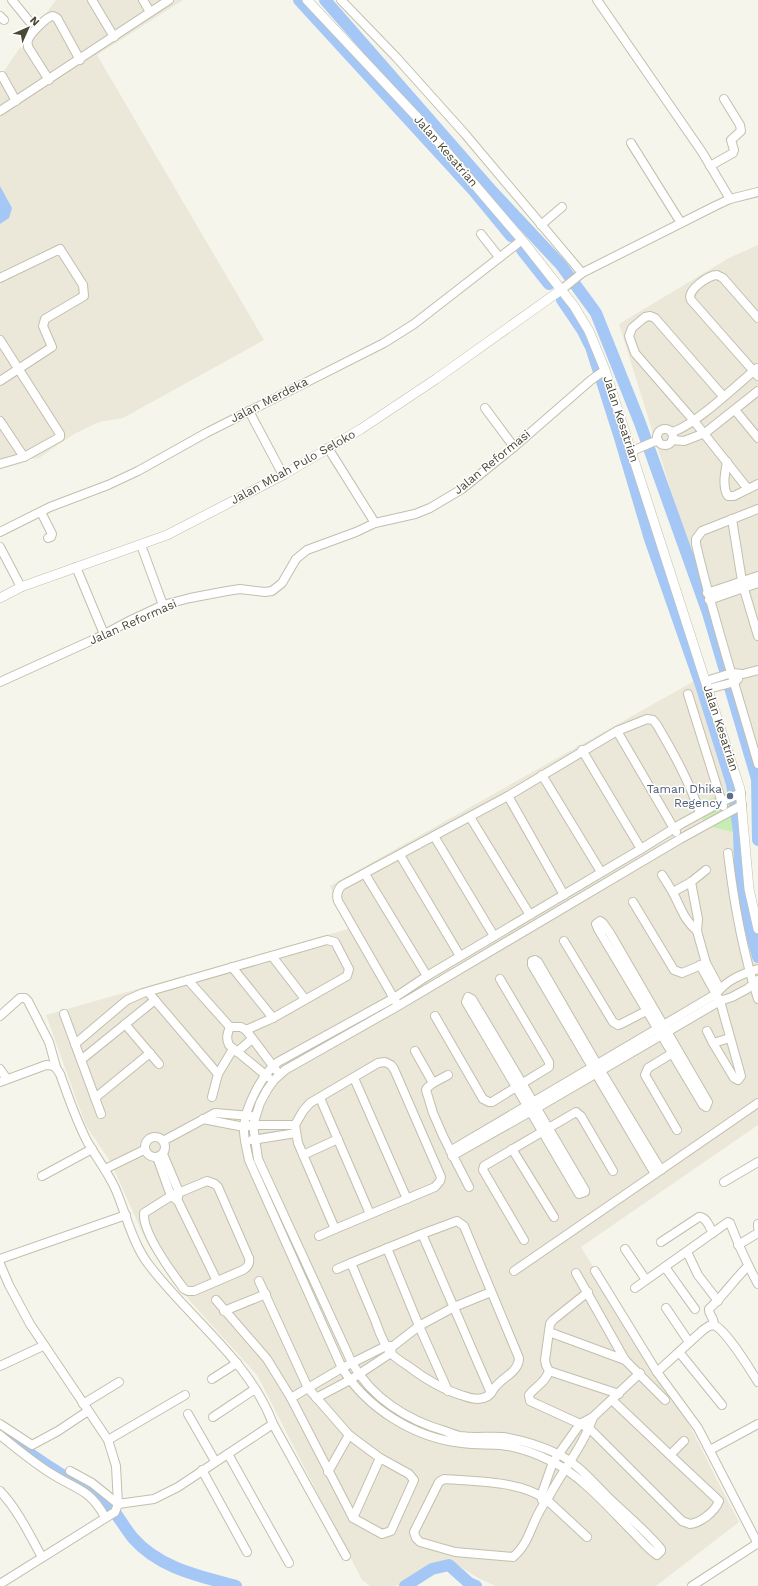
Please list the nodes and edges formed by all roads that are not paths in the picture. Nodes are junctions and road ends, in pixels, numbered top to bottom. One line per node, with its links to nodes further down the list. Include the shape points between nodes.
1 (12, 0): 9 (street)
2 (92, 0): 10 (street)
3 (143, 0): 8 (street)
4 (169, 0): 8 (street)
5 (307, 0): 25 (street, Jalan Kesatrian, via 416,116)
6 (341, 0): 22 (street)
7 (597, 0): 18 (street)
8 (150, 12): 10 (street)
9 (29, 21)
10 (114, 37): 11 (street)
11 (80, 60): 13 (street); 13 (street, via 57,18 48,17 30,36 28,47)
12 (2, 76): 15 (street)
13 (49, 80): 15 (street)
14 (724, 99): 18 (street, via 741,131 731,140 733,153)
15 (16, 101): 16 (street)
16 (0, 111)
17 (631, 143): 23 (street)
18 (710, 166): 20 (street)
19 (758, 192): 20 (street)
20 (730, 199): 23 (street)
21 (562, 207): 22 (street)
22 (544, 222): 27 (street)
23 (681, 223): 27 (street)
24 (481, 234): 26 (street)
25 (518, 243): 26 (street, Jalan Merdeka); 29 (street, Jalan Kesatrian)
26 (499, 257): 40 (street, Jalan Merdeka, via 405,331)
27 (580, 275): 29 (street)
28 (0, 278): 32 (street, via 60,249 83,285 84,296 45,319 43,326 52,347)
29 (559, 292): 33 (street, Jalan Kesatrian, via 574,306 589,331); 49 (street, Jalan Mbah Pulo Seloko, via 436,379)
30 (758, 318): 34 (street, via 718,275 703,282 690,293 691,300)
31 (0, 340): 32 (street)
32 (19, 369): 35 (street); 51 (street, via 60,434 60,438)
33 (603, 371): 48 (street, Jalan Reformasi); 50 (street, Jalan Kesatrian)
34 (757, 371): 37 (street)
35 (0, 381)
36 (758, 391): 39 (street)
37 (723, 396): 41 (street); 41 (street, via 655,318 650,316 638,321 629,332 634,353)
38 (485, 408): 48 (street)
39 (735, 410): 44 (street); 45 (street)
40 (249, 411): 54 (street); 58 (street, Jalan Merdeka, via 138,471)
41 (694, 420): 43 (street); 44 (street)
42 (0, 421): 51 (street)
43 (671, 432): 46 (street, via 661,430); 47 (street)
44 (704, 433): 47 (street, via 684,442); 52 (street)
45 (758, 438)
46 (658, 440): 47 (street, via 665,445); 50 (street)
47 (672, 440)
48 (514, 447): 60 (street, Jalan Reformasi, via 462,489 430,508)
49 (328, 448): 54 (street, Jalan Mbah Pulo Seloko); 60 (street)
50 (634, 450): 79 (street, Jalan Kesatrian)
51 (24, 458): 53 (street)
52 (727, 462): 56 (street); 56 (street, via 724,474 726,494 734,496)
53 (0, 464)
54 (283, 475): 63 (street, Jalan Mbah Pulo Seloko, via 167,535)
55 (758, 484): 56 (street)
56 (748, 488)
57 (758, 509): 59 (street)
58 (41, 512): 61 (street, Jalan Merdeka); 62 (street, via 52,534)
59 (732, 519): 68 (street); 70 (street, via 702,531 696,539)
60 (375, 523): 72 (street, Jalan Reformasi, via 307,550 296,559 282,583 272,591 227,590)
61 (0, 532)
62 (48, 538)
63 (141, 545): 65 (street, Jalan Mbah Pulo Seloko); 72 (street)
64 (0, 547): 69 (street)
65 (76, 567): 69 (street, Jalan Mbah Pulo Seloko); 74 (street)
66 (758, 576): 68 (street)
67 (758, 583): 68 (street)
68 (743, 585): 70 (street); 73 (street)
69 (21, 587): 71 (street, Jalan Mbah Pulo Seloko)
70 (708, 596): 77 (street)
71 (0, 598)
72 (163, 605): 74 (street, Jalan Reformasi)
73 (756, 622): 75 (street)
74 (104, 634): 78 (street, Jalan Reformasi)
75 (758, 636)
76 (758, 670): 77 (street)
77 (731, 678): 79 (street); 83 (street)
78 (0, 682)
79 (710, 684): 86 (street, Jalan Kesatrian)
80 (688, 694): 86 (street)
81 (617, 731): 82 (street); 88 (street, via 641,720 653,720 681,765); 90 (street)
82 (582, 750): 84 (street); 93 (street)
83 (758, 764)
84 (542, 775): 85 (street); 97 (street)
85 (508, 796): 89 (street); 104 (street)
86 (732, 797): 87 (street, Jalan Kesatrian); 87 (street); 88 (street)
87 (735, 809): 92 (street); 106 (street, Jalan Kesatrian)
88 (700, 814): 90 (street)
89 (470, 817): 91 (street); 107 (street)
90 (677, 826): 92 (street); 93 (street)
91 (434, 836): 95 (street); 113 (street)
92 (684, 837): 102 (street)
93 (641, 849): 97 (street)
94 (728, 853): 121 (street, via 738,924)
95 (400, 855): 98 (street); 117 (street)
96 (706, 870): 100 (street)
97 (602, 872): 101 (street)
98 (365, 874): 122 (street); 129 (street, via 341,886 336,896)
99 (662, 875): 103 (street)
100 (691, 882): 103 (street); 111 (street, via 698,919)
101 (583, 884): 102 (street); 104 (street)
102 (588, 892): 112 (street)
103 (673, 892): 111 (street, via 688,924)
104 (564, 895): 107 (street)
105 (633, 902): 119 (street, via 674,970 682,973)
106 (756, 913): 109 (street, Jalan Kesatrian)
107 (530, 915): 108 (street)
108 (515, 924): 110 (street); 112 (street)
109 (758, 929)
110 (506, 930): 113 (street); 114 (street)
111 (697, 931): 119 (street)
112 (521, 933): 114 (street)
113 (494, 936): 117 (street)
114 (512, 938): 128 (street)
115 (564, 941): 135 (street, via 613,1022 618,1025)
116 (272, 956): 120 (street); 130 (street); 130 (street, via 326,940 335,942 349,973)
117 (460, 956): 122 (street)
118 (620, 957): 135 (street)
119 (703, 964): 127 (street)
120 (232, 967): 124 (street); 140 (street)
121 (755, 970): 125 (street); 127 (street, via 729,981)
122 (427, 976): 128 (street)
123 (500, 979): 171 (street, via 549,1062 546,1070)
124 (188, 980): 126 (street); 143 (street)
125 (755, 981): 127 (street, via 737,994); 131 (street)
126 (148, 992): 132 (street); 152 (street, via 127,1000)
127 (719, 994): 145 (street); 149 (street)
128 (406, 996): 129 (street); 133 (street)
129 (394, 998): 133 (street); 136 (street)
130 (305, 999): 140 (street)
131 (758, 999)
132 (155, 1000): 142 (street); 164 (street)
133 (398, 1006): 141 (street)
134 (562, 1009): 134 (street, via 532,965 532,961 538,962); 163 (street)
135 (650, 1009): 145 (street)
136 (367, 1013): 141 (street); 148 (street)
137 (64, 1014): 152 (street)
138 (0, 1016): 161 (street, via 20,998 25,998 49,1042)
139 (435, 1016): 171 (street, via 483,1099 492,1102)
140 (273, 1018): 144 (street)
141 (371, 1020): 153 (street)
142 (125, 1024): 157 (street); 158 (street)
143 (230, 1027): 144 (street, via 241,1027); 154 (street, via 227,1039)
144 (246, 1030): 150 (street)
145 (663, 1030): 156 (street); 163 (street)
146 (706, 1031): 151 (street)
147 (490, 1035): 171 (street)
148 (324, 1036): 153 (street); 160 (street)
149 (730, 1038): 151 (street); 151 (street, via 741,1076 738,1080 734,1078)
150 (252, 1039): 154 (street); 160 (street)
151 (713, 1043)
152 (75, 1044): 158 (street)
153 (329, 1044): 167 (street)
154 (235, 1051): 164 (street); 165 (street)
155 (414, 1051): 170 (street)
156 (675, 1051): 156 (street, via 708,1102 706,1107 703,1105); 183 (street, via 648,1068 645,1075)
157 (150, 1053): 159 (street); 173 (street)
158 (81, 1060): 173 (street)
159 (159, 1064)
160 (272, 1066): 165 (street); 167 (street)
161 (56, 1067): 169 (street, via 46,1065); 188 (street, via 77,1120)
162 (0, 1069): 169 (street)
163 (596, 1069): 176 (street); 197 (street)
164 (218, 1074): 172 (street)
165 (265, 1075): 167 (street); 179 (street, via 252,1101)
166 (448, 1075): 170 (street)
167 (277, 1077): 179 (street)
168 (354, 1078): 174 (street); 204 (street); 204 (street, via 385,1062 394,1069 440,1177 435,1187)
169 (3, 1081)
170 (433, 1083): 191 (street, via 427,1088 426,1094)
171 (520, 1085): 176 (street)
172 (212, 1097)
173 (95, 1098): 177 (street)
174 (320, 1098): 181 (street, via 306,1107); 185 (street)
175 (758, 1103): 197 (street)
176 (532, 1107): 182 (street); 191 (street)
177 (101, 1114)
178 (204, 1119): 179 (street, via 215,1113); 180 (street); 186 (street)
179 (252, 1119): 180 (street); 181 (street); 184 (street)
180 (244, 1127): 187 (street)
181 (296, 1129): 184 (street); 192 (street)
182 (545, 1129): 189 (street); 196 (street, via 572,1113 578,1113); 198 (street)
183 (677, 1130)
184 (256, 1139): 187 (street); 222 (street, via 258,1159)
185 (338, 1139): 192 (street); 205 (street)
186 (163, 1141): 190 (street, via 158,1137 148,1139 144,1144); 193 (street, via 165,1145)
187 (246, 1142): 222 (street, via 249,1160)
188 (92, 1149): 195 (street); 199 (street)
189 (512, 1149): 207 (street); 215 (street, via 483,1168)
190 (144, 1150): 193 (street, via 152,1157); 195 (street)
191 (451, 1153): 201 (street)
192 (303, 1155): 210 (street)
193 (160, 1156): 202 (street); 203 (street)
194 (758, 1162): 200 (street)
195 (105, 1168): 206 (street)
196 (613, 1170)
197 (658, 1172): 228 (street)
198 (571, 1173)
199 (42, 1176)
200 (724, 1182)
201 (469, 1187)
202 (179, 1192): 203 (street); 233 (street, via 207,1181 215,1184 249,1258 248,1267)
203 (174, 1198): 233 (street); 233 (street, via 144,1213 144,1222 158,1252 188,1291)
204 (407, 1199): 205 (street)
205 (370, 1214): 210 (street)
206 (126, 1215): 221 (street); 253 (street, via 138,1246 149,1264)
207 (554, 1217)
208 (758, 1224): 209 (street)
209 (758, 1227)
210 (335, 1229): 214 (street)
211 (713, 1233): 216 (street, via 706,1220 699,1217); 217 (street, via 724,1223 729,1222); 220 (street)
212 (758, 1233): 217 (street)
213 (422, 1234): 218 (street); 236 (street, via 452,1222 461,1223); 241 (street)
214 (319, 1236)
215 (524, 1240)
216 (661, 1242)
217 (738, 1245): 225 (street)
218 (387, 1248): 223 (street); 246 (street)
219 (625, 1249): 232 (street)
220 (687, 1252): 226 (street); 240 (street, via 698,1275)
221 (0, 1259)
222 (300, 1263): 254 (street); 256 (street)
223 (351, 1263): 227 (street); 250 (street)
224 (0, 1264): 249 (street, via 17,1301)
225 (748, 1266): 234 (street); 240 (street)
226 (665, 1267): 232 (street); 243 (street)
227 (337, 1269)
228 (514, 1271)
229 (595, 1271): 258 (street)
230 (576, 1273): 237 (street)
231 (259, 1280): 238 (street)
232 (646, 1280): 235 (street)
233 (217, 1281)
234 (758, 1284)
235 (635, 1288)
236 (491, 1292): 241 (street); 268 (street, via 519,1358 516,1369 502,1379)
237 (588, 1292): 247 (street, via 553,1320); 252 (street)
238 (266, 1294): 244 (street); 265 (street)
239 (216, 1300): 244 (street)
240 (718, 1301): 245 (street, via 708,1310 714,1318)
241 (454, 1307): 246 (street); 268 (street)
242 (666, 1308): 248 (street)
243 (694, 1309)
244 (224, 1311): 271 (street, via 267,1359)
245 (714, 1325): 248 (street, via 707,1327); 264 (street, via 730,1341)
246 (419, 1326): 250 (street); 267 (street)
247 (549, 1332): 252 (street); 257 (street, via 545,1360)
248 (689, 1342): 251 (street)
249 (43, 1346): 255 (street); 274 (street)
250 (390, 1349): 254 (street); 260 (street); 267 (street, via 426,1379)
251 (679, 1352): 258 (street); 275 (street)
252 (625, 1360): 259 (street)
253 (238, 1363): 261 (street); 266 (street)
254 (352, 1363): 256 (street); 260 (street)
255 (0, 1366)
256 (342, 1368): 262 (street); 265 (street)
257 (549, 1371): 270 (street); 282 (street, via 547,1378 529,1395 530,1401)
258 (657, 1372): 289 (street, via 691,1418)
259 (640, 1374): 270 (street); 273 (street)
260 (358, 1375): 262 (street); 291 (street, via 384,1401 428,1426 460,1436 503,1437)
261 (212, 1379)
262 (350, 1380): 272 (street); 295 (street, via 382,1410 426,1436 462,1443 502,1445 531,1452)
263 (119, 1382): 274 (street)
264 (758, 1382)
265 (308, 1388): 271 (street); 272 (street)
266 (255, 1389): 278 (street); 281 (street)
267 (448, 1391): 268 (street, via 480,1400)
268 (491, 1393)
269 (185, 1395): 287 (street)
270 (615, 1397): 279 (street); 292 (street)
271 (291, 1398): 300 (street)
272 (316, 1398): 286 (street)
273 (665, 1400)
274 (83, 1404): 276 (street)
275 (722, 1405)
276 (88, 1411): 280 (street, via 32,1445); 287 (street)
277 (188, 1414): 294 (street)
278 (213, 1417)
279 (593, 1417): 282 (street); 284 (street)
280 (0, 1424)
281 (273, 1424): 290 (street); 310 (street)
282 (580, 1424): 284 (street); 291 (street)
283 (758, 1424): 289 (street)
284 (589, 1428): 292 (street, via 678,1518 685,1523 694,1524 716,1507 718,1500); 296 (street)
285 (0, 1435): 305 (street, via 52,1474 89,1495)
286 (349, 1435): 293 (street); 300 (street)
287 (108, 1440): 303 (street, via 116,1466)
288 (684, 1441): 292 (street)
289 (710, 1450): 308 (street)
290 (228, 1454): 294 (street); 312 (street)
291 (558, 1454): 295 (street); 296 (street)
292 (670, 1455)
293 (380, 1458): 306 (street); 306 (street, via 410,1474 414,1480 391,1531 382,1534)
294 (216, 1461): 298 (street)
295 (553, 1462): 297 (street); 302 (street)
296 (571, 1462): 297 (street); 304 (street)
297 (566, 1469): 302 (street); 304 (street)
298 (202, 1470): 303 (street, via 178,1487 154,1499); 309 (street)
299 (70, 1471): 303 (street)
300 (328, 1472): 306 (street)
301 (0, 1491): 311 (street, via 22,1521)
302 (544, 1500): 302 (street, via 529,1536 513,1558 455,1552 420,1542 414,1532 439,1482 444,1479 505,1484 526,1490); 307 (street)
303 (118, 1504): 305 (street, via 115,1512)
304 (612, 1506): 304 (street, via 659,1547 661,1551 658,1554 653,1552)
305 (106, 1517): 311 (street)
306 (353, 1518)
307 (587, 1537)
308 (758, 1544): 314 (street)
309 (248, 1552)
310 (346, 1556)
311 (42, 1557): 313 (street)
312 (289, 1563)
313 (0, 1584)
314 (692, 1586)

